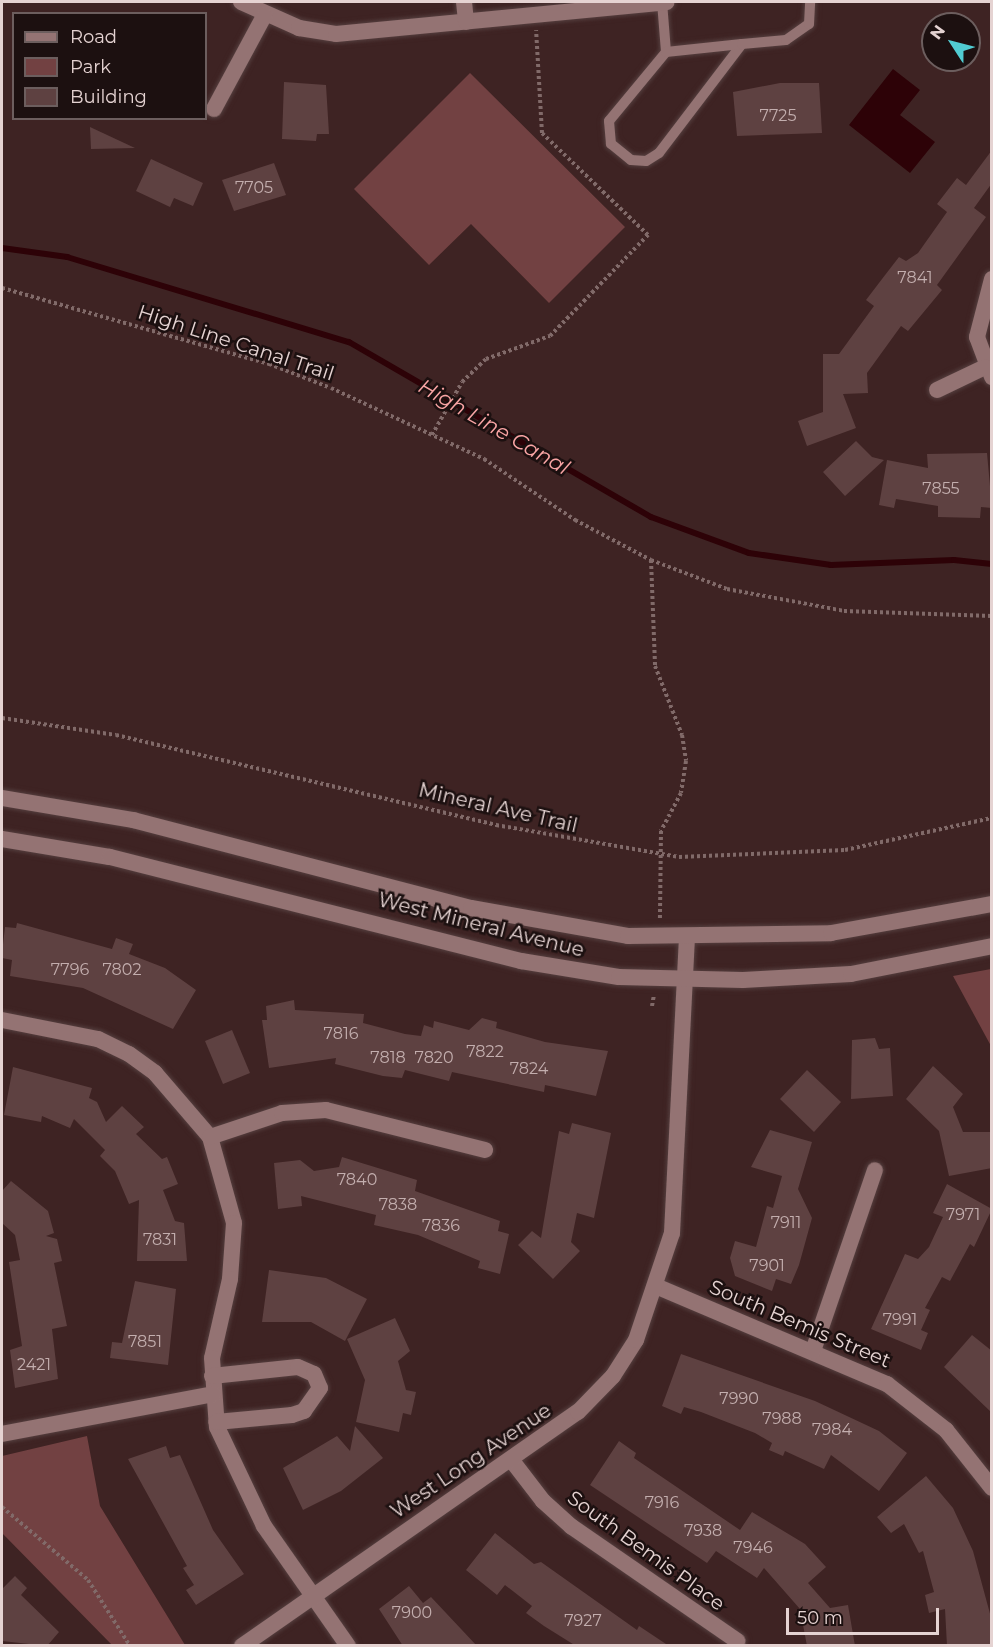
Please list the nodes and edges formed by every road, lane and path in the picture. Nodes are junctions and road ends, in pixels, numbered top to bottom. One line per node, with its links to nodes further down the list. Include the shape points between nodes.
1 (241, 2): 6 (street)
2 (464, 2): 7 (street)
3 (664, 2): 5 (street); 9 (lane)
4 (810, 2): 8 (lane, via 809,24 802,34)
5 (535, 15): 7 (street); 15 (path, via 542,133 648,235 550,336 486,359 462,382)
6 (264, 16): 7 (street, via 336,34); 10 (street)
7 (466, 22)
8 (742, 44): 9 (lane); 9 (lane, via 659,153 646,161 631,160 612,144 609,121)
9 (666, 51)
10 (214, 108)
11 (992, 279): 13 (street, via 978,319)
12 (2, 288): 15 (path, High Line Canal Trail, via 269,364)
13 (988, 372): 14 (street)
14 (937, 390)
15 (432, 435): 16 (path, High Line Canal Trail, via 484,459 575,520)
16 (651, 560): 17 (path, High Line Canal Trail, via 727,589 844,611); 22 (path, via 655,666 682,735 686,761 681,793 664,819)
17 (992, 616)
18 (2, 718): 22 (path, Mineral Ave Trail, via 116,735 496,825)
19 (2, 798): 24 (street, West Mineral Avenue, via 133,820 513,917 595,932)
20 (992, 818): 22 (path, Mineral Ave Trail, via 845,850 757,857)
21 (2, 839): 26 (street, West Mineral Avenue, via 110,857 521,961 619,977)
22 (659, 854)
23 (992, 904): 24 (street, West Mineral Avenue, via 831,933)
24 (687, 939): 26 (street, West Long Avenue)
25 (992, 946): 26 (street, West Mineral Avenue, via 851,974)
26 (688, 980): 31 (street, West Long Avenue, via 680,1162 672,1233)
27 (2, 1020): 28 (street, via 98,1039 129,1054 155,1073)
28 (210, 1137): 29 (street, via 282,1113 326,1110); 33 (street, via 234,1223)
29 (486, 1150)
30 (875, 1170): 32 (street)
31 (658, 1287): 32 (street, South Bemis Street); 37 (street, West Long Avenue, via 636,1341 613,1376 578,1412)
32 (813, 1351): 38 (street, South Bemis Street, via 887,1384 923,1411 946,1430)
33 (212, 1376): 34 (street); 35 (street, via 298,1367 314,1374 320,1388 304,1411 292,1415)
34 (213, 1394): 35 (street); 36 (street)
35 (216, 1422): 40 (street, via 241,1486)
36 (2, 1434)
37 (513, 1462): 40 (street, West Long Avenue); 41 (street, South Bemis Place, via 543,1501 573,1527)
38 (992, 1488)
39 (2, 1507): 42 (path, via 88,1580)
40 (312, 1596): 43 (street, West Long Avenue); 44 (street)
41 (737, 1641)
42 (130, 1646)
43 (242, 1646)
44 (348, 1646)

